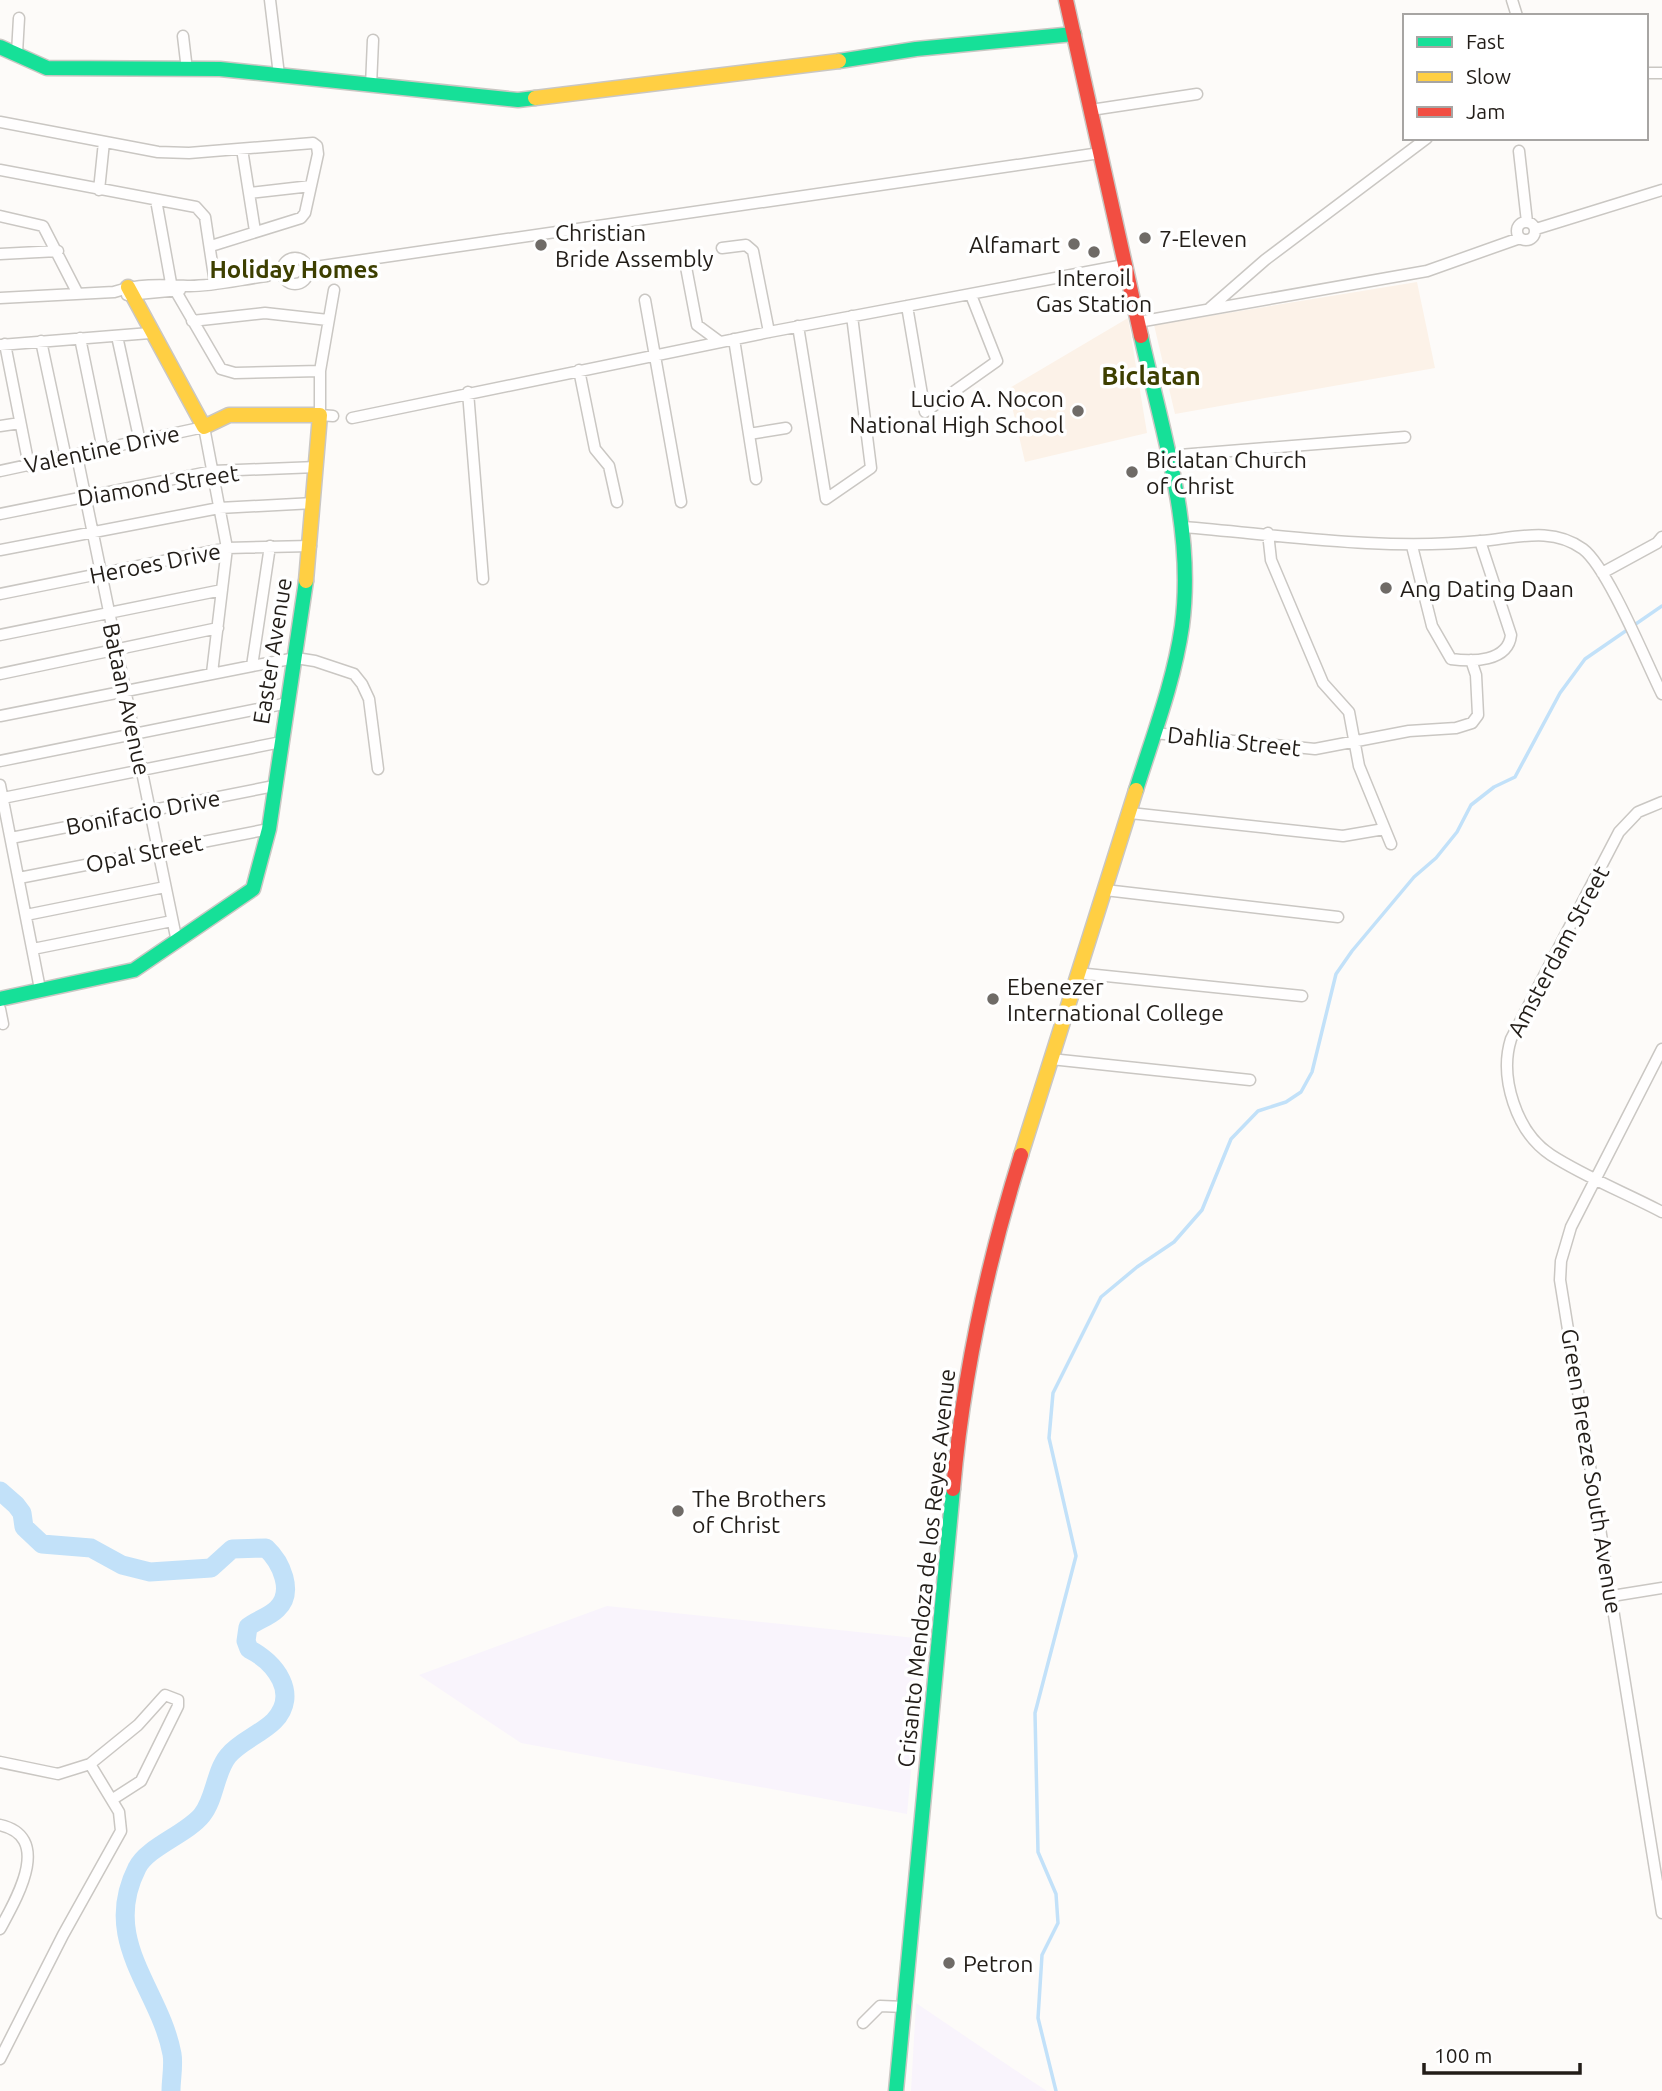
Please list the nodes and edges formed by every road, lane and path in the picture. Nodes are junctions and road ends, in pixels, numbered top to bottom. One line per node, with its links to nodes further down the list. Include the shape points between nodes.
1 (270, 0): 10 (street)
2 (1066, 0): 4 (main road, Crisanto Mendoza de los Reyes Avenue)
3 (19, 19): 8 (street)
4 (1074, 34): 11 (main road, via 916,49 532,99); 13 (main road, Crisanto Mendoza de los Reyes Avenue)
5 (183, 36): 9 (street)
6 (373, 40): 11 (street)
7 (0, 47): 8 (main road)
8 (17, 53): 9 (main road, via 47,68)
9 (187, 70): 10 (main road)
10 (279, 75): 11 (main road)
11 (371, 86)
12 (1197, 94): 13 (street)
13 (1091, 110): 19 (main road, Crisanto Mendoza de los Reyes Avenue)
14 (0, 122): 16 (street)
15 (1424, 140): 46 (street, via 1265,260)
16 (104, 142): 17 (street, via 158,152); 22 (street)
17 (242, 149): 21 (street, via 313,143 318,154); 24 (street)
18 (1519, 151): 27 (street)
19 (1100, 153): 33 (main road, Crisanto Mendoza de los Reyes Avenue); 35 (street)
20 (0, 170): 22 (street)
21 (311, 186): 24 (street); 28 (street, via 301,218)
22 (99, 190): 25 (street)
23 (1662, 190): 27 (street)
24 (250, 193): 28 (street)
25 (156, 200): 29 (street, via 202,210); 38 (street)
26 (0, 216): 31 (street, via 43,226)
27 (1532, 225): 46 (street, via 1518,227 1520,238 1427,271)
28 (255, 232): 29 (street)
29 (211, 246): 37 (street)
30 (722, 248): 52 (street, via 746,245 752,251)
31 (58, 251): 32 (street); 41 (street)
32 (0, 254)
33 (1124, 265): 42 (street); 50 (main road, Crisanto Mendoza de los Reyes Avenue)
34 (686, 267): 58 (street, via 697,325)
35 (308, 268): 36 (street, via 300,259 288,259); 36 (street, via 301,283 289,284)
36 (275, 275): 37 (street)
37 (215, 283): 38 (street)
38 (173, 288): 40 (street); 49 (street)
39 (334, 290): 48 (street)
40 (124, 292): 41 (street); 53 (main road)
41 (78, 294): 43 (street)
42 (971, 295): 45 (street); 45 (street, via 997,361 925,412)
43 (0, 298)
44 (645, 300): 60 (street)
45 (906, 306): 47 (street)
46 (1208, 310): 50 (street)
47 (852, 316): 51 (street); 51 (street, via 871,468 827,499)
48 (328, 320): 49 (street, via 265,313); 61 (street)
49 (192, 321): 61 (street, via 225,372)
50 (1138, 322): 76 (main road, Crisanto Mendoza de los Reyes Avenue)
51 (798, 326): 52 (street)
52 (769, 332): 56 (street)
53 (150, 333): 54 (street); 70 (main road)
54 (117, 336): 55 (street); 74 (street)
55 (80, 338): 57 (street); 75 (street)
56 (734, 339): 58 (street); 72 (street)
57 (41, 341): 59 (street); 77 (street, Bataan Avenue)
58 (720, 342): 60 (street)
59 (3, 344): 63 (street)
60 (653, 356): 62 (street); 85 (street)
61 (320, 370): 66 (street)
62 (579, 370): 65 (street); 84 (street, via 595,449 609,466)
63 (12, 384): 64 (street); 68 (street)
64 (0, 386)
65 (468, 392): 67 (street); 101 (street)
66 (326, 415): 70 (main road, via 229,415); 79 (main road, Easter Avenue)
67 (352, 418)
68 (20, 423): 69 (street); 78 (street)
69 (0, 426)
70 (204, 427): 74 (street, Valentine Drive); 81 (street)
71 (786, 428): 72 (street)
72 (749, 435): 82 (street)
73 (1405, 437): 76 (street)
74 (140, 442): 75 (street, Valentine Drive)
75 (103, 450): 77 (street, Valentine Drive)
76 (1167, 456): 89 (main road, Crisanto Mendoza de los Reyes Avenue)
77 (72, 457): 78 (street, Valentine Drive); 83 (street, Bataan Avenue)
78 (29, 466): 80 (street, Valentine Drive)
79 (317, 467): 81 (street, Diamond Street); 86 (main road, Easter Avenue)
80 (0, 471)
81 (213, 471): 83 (street, Diamond Street); 87 (street)
82 (756, 479)
83 (86, 496): 88 (street, Diamond Street); 90 (street, Bataan Avenue)
84 (617, 502)
85 (681, 502)
86 (314, 503): 87 (street); 95 (main road, Easter Avenue)
87 (219, 508): 90 (street); 97 (street)
88 (0, 514)
89 (1183, 527): 91 (street); 118 (main road, Crisanto Mendoza de los Reyes Avenue, via 1187,556 1184,616 1175,666)
90 (93, 532): 98 (street); 99 (street, Bataan Avenue)
91 (1268, 533): 96 (street); 119 (street, via 1271,560 1324,683 1349,712)
92 (1662, 537): 100 (street)
93 (1480, 541): 96 (street); 100 (street, via 1544,534 1568,539 1587,552); 109 (street, via 1511,635 1507,649 1498,656)
94 (270, 546): 95 (street, Heroes Drive); 97 (street, Heroes Drive); 110 (street)
95 (311, 546): 108 (main road, Easter Avenue)
96 (1412, 546): 109 (street, via 1432,626 1451,659)
97 (227, 548): 99 (street, Heroes Drive); 102 (street)
98 (0, 551)
99 (102, 573): 103 (street, Heroes Drive); 104 (street, Bataan Avenue)
100 (1602, 573): 114 (street)
101 (483, 579)
102 (222, 590): 104 (street); 105 (street)
103 (0, 594)
104 (109, 611): 106 (street); 107 (street, Bataan Avenue)
105 (218, 628): 107 (street); 111 (street)
106 (0, 635)
107 (117, 649): 112 (street); 113 (street, Bataan Avenue)
108 (296, 658): 110 (street); 115 (main road, Easter Avenue); 123 (street, via 354,674 362,684 369,699)
109 (1471, 660): 119 (street, Dahlia Street, via 1476,720 1456,728)
110 (252, 666): 111 (street)
111 (212, 673): 113 (street)
112 (0, 674)
113 (125, 690): 116 (street); 117 (street, Bataan Avenue)
114 (1662, 694)
115 (288, 703): 117 (street); 120 (main road, Easter Avenue)
116 (0, 716)
117 (133, 733): 121 (street); 122 (street, Bataan Avenue)
118 (1154, 733): 119 (street, Dahlia Street, via 1315,749); 129 (main road, Crisanto Mendoza de los Reyes Avenue)
119 (1353, 741): 131 (street)
120 (281, 742): 122 (street); 125 (main road, Easter Avenue)
121 (0, 761)
122 (141, 769): 126 (street); 128 (street, Bataan Avenue)
123 (378, 769)
124 (0, 785): 126 (street)
125 (274, 786): 128 (street, Bonifacio Drive); 130 (main road, Easter Avenue)
126 (3, 798): 132 (street)
127 (1662, 802): 152 (street, Amsterdam Street, via 1638,812 1619,832 1505,1058 1508,1083 1529,1133 1549,1154)
128 (150, 809): 132 (street, Bonifacio Drive); 134 (street, Bataan Avenue)
129 (1130, 813): 131 (street, via 1343,836); 137 (main road, Crisanto Mendoza de los Reyes Avenue)
130 (269, 829): 134 (street, Opal Street); 141 (main road, Easter Avenue, via 254,889)
131 (1384, 829): 133 (street)
132 (11, 838): 135 (street)
133 (1391, 844)
134 (157, 850): 135 (street, Opal Street); 136 (street, Bataan Avenue)
135 (19, 878): 138 (street)
136 (165, 887): 138 (street); 140 (street, Bataan Avenue)
137 (1105, 890): 139 (street); 143 (main road, Crisanto Mendoza de los Reyes Avenue)
138 (26, 915): 142 (street)
139 (1338, 916)
140 (172, 921): 141 (street, Bataan Avenue); 142 (street)
141 (177, 942): 144 (main road, Easter Avenue, via 134,970)
142 (33, 949): 144 (street)
143 (1077, 973): 145 (street); 150 (main road, Crisanto Mendoza de los Reyes Avenue)
144 (40, 989): 146 (main road, Easter Avenue)
145 (1302, 996)
146 (0, 999)
147 (0, 1009): 148 (street)
148 (3, 1024)
149 (1662, 1049): 152 (street, Green Breeze South Avenue)
150 (1051, 1059): 151 (street); 162 (main road, Crisanto Mendoza de los Reyes Avenue, via 995,1248 960,1413)
151 (1250, 1080)
152 (1596, 1178): 153 (street, Amsterdam Street); 155 (street, Green Breeze South Avenue, via 1571,1227 1560,1280)
153 (1662, 1212)
154 (1662, 1588): 155 (street)
155 (1612, 1597): 160 (street, Green Breeze South Avenue)
156 (0, 1762): 157 (street, via 58,1774)
157 (90, 1764): 158 (street); 158 (street, via 148,1716 164,1695 178,1700 141,1781)
158 (113, 1799): 164 (street, via 121,1831)
159 (0, 1825): 161 (street, via 26,1845 28,1861 25,1882)
160 (1662, 1913)
161 (0, 1929)
162 (905, 2007): 163 (street, via 880,2006); 165 (main road, Crisanto Mendoza de los Reyes Avenue)
163 (863, 2023)
164 (0, 2059)
165 (896, 2091)

